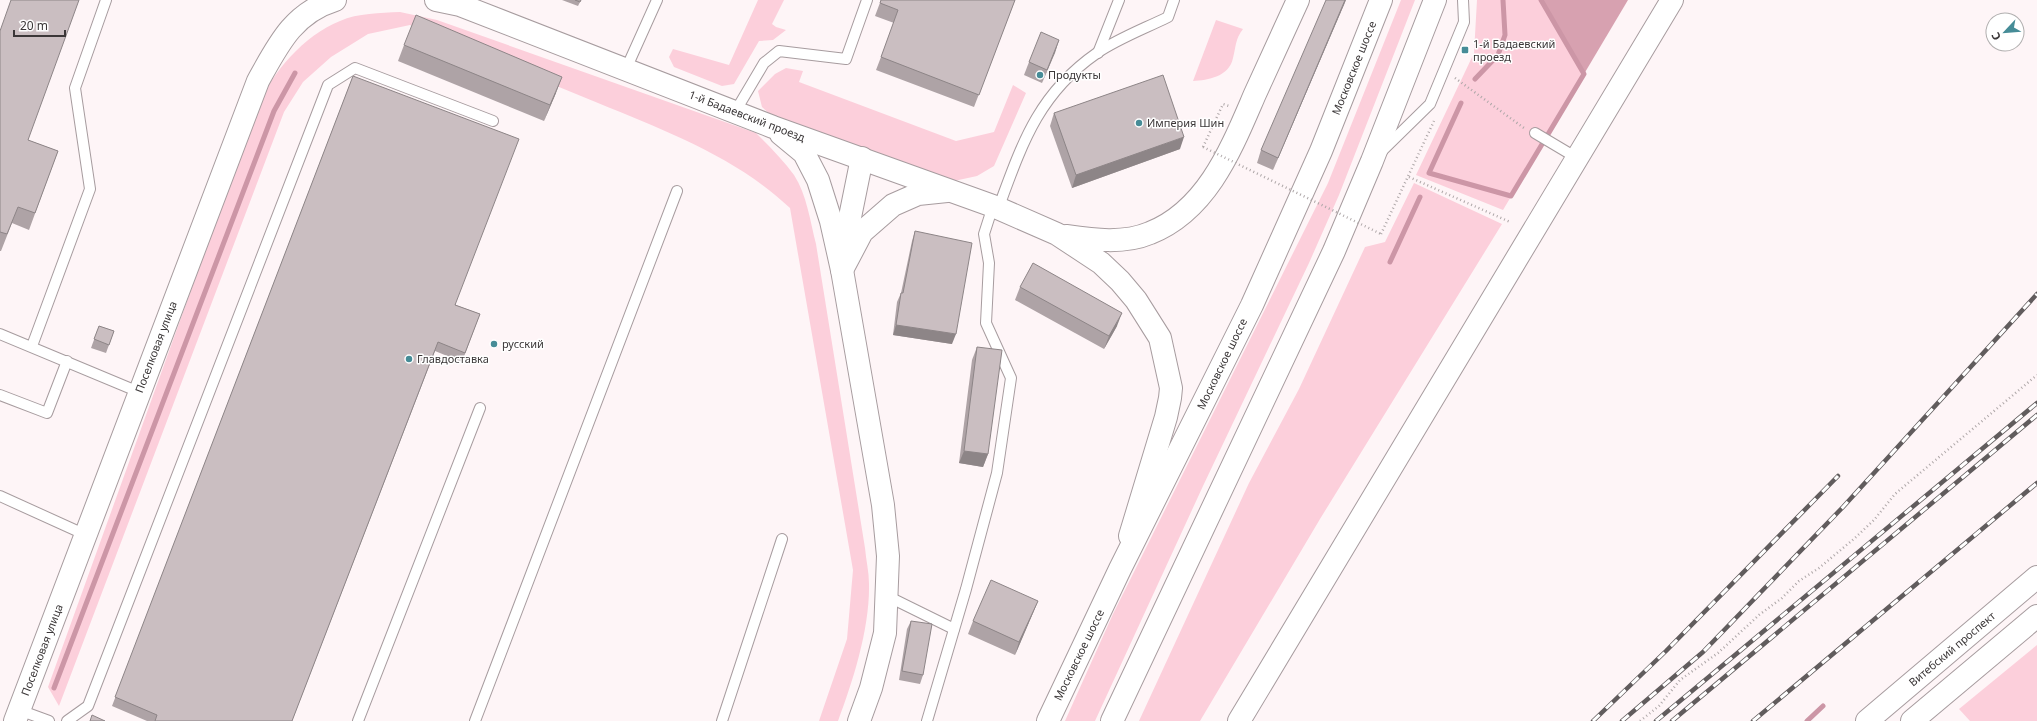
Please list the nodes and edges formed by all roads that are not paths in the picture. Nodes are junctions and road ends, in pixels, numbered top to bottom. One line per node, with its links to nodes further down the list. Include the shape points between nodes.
1 (106, 0): 28 (lane, via 75,88 90,189)
2 (335, 0): 30 (main road, Поселковая улица, via 303,15 280,40 258,81)
3 (436, 0): 14 (main road, 1-й Бадаевский проезд, via 460,5)
4 (657, 0): 14 (lane)
5 (867, 0): 15 (lane, via 846,58 779,51 764,63)
6 (1119, 0): 13 (lane)
7 (1174, 0): 13 (lane, via 1168,17)
8 (1298, 0): 25 (main road, via 1230,151 1215,176 1186,211 1149,234 1126,240 1092,240)
9 (1381, 0): 36 (main road, Московское шоссе, via 1321,151 1252,305)
10 (1435, 0): 21 (main road)
11 (1463, 0): 21 (lane, via 1464,22 1430,104)
12 (1672, 0): 20 (main road)
13 (1098, 53): 24 (lane, via 1057,87 1038,114)
14 (626, 69): 15 (main road, 1-й Бадаевский проезд)
15 (735, 112): 17 (main road, 1-й Бадаевский проезд)
16 (493, 121): 45 (lane, via 355,68 328,85 88,706)
17 (773, 127): 19 (main road, 1-й Бадаевский проезд); 26 (main road, via 804,153 818,180)
18 (1535, 133): 20 (lane)
19 (862, 158): 22 (main road, 1-й Бадаевский проезд); 26 (main road)
20 (1577, 158): 53 (main road)
21 (1372, 161): 52 (main road, via 1334,251)
22 (951, 190): 24 (main road, 1-й Бадаевский проезд); 26 (main road, via 918,194 893,206 862,232)
23 (677, 191): 47 (lane)
24 (996, 208): 25 (main road, 1-й Бадаевский проезд); 40 (lane, via 984,234 989,263 986,323 1011,378 997,473)
25 (1057, 234): 36 (main road, via 1101,263 1120,281 1136,300 1160,338 1167,363 1170,398)
26 (842, 270): 38 (main road, via 883,505 888,556)
27 (0, 334): 28 (lane)
28 (32, 346): 29 (lane)
29 (66, 361): 30 (lane); 31 (lane, via 47,413)
30 (139, 392): 34 (main road, Поселковая улица)
31 (0, 395)
32 (480, 408): 46 (lane)
33 (0, 496): 34 (lane)
34 (86, 535): 42 (main road, Поселковая улица)
35 (782, 539): 48 (lane)
36 (1120, 569): 51 (main road, Московское шоссе)
37 (2037, 577): 41 (main road, Витебский проспект)
38 (887, 596): 40 (lane); 49 (main road, via 885,633 871,688)
39 (2037, 616): 43 (main road)
40 (954, 629): 50 (lane)
41 (1890, 701): 43 (main road); 54 (main road, Витебский проспект)
42 (17, 715): 44 (lane)
43 (1912, 720)
44 (49, 721)
45 (67, 721)
46 (358, 721)
47 (475, 721)
48 (722, 721)
49 (859, 721)
50 (927, 721)
51 (1048, 721)
52 (1112, 721)
53 (1239, 721)
54 (1867, 721)

